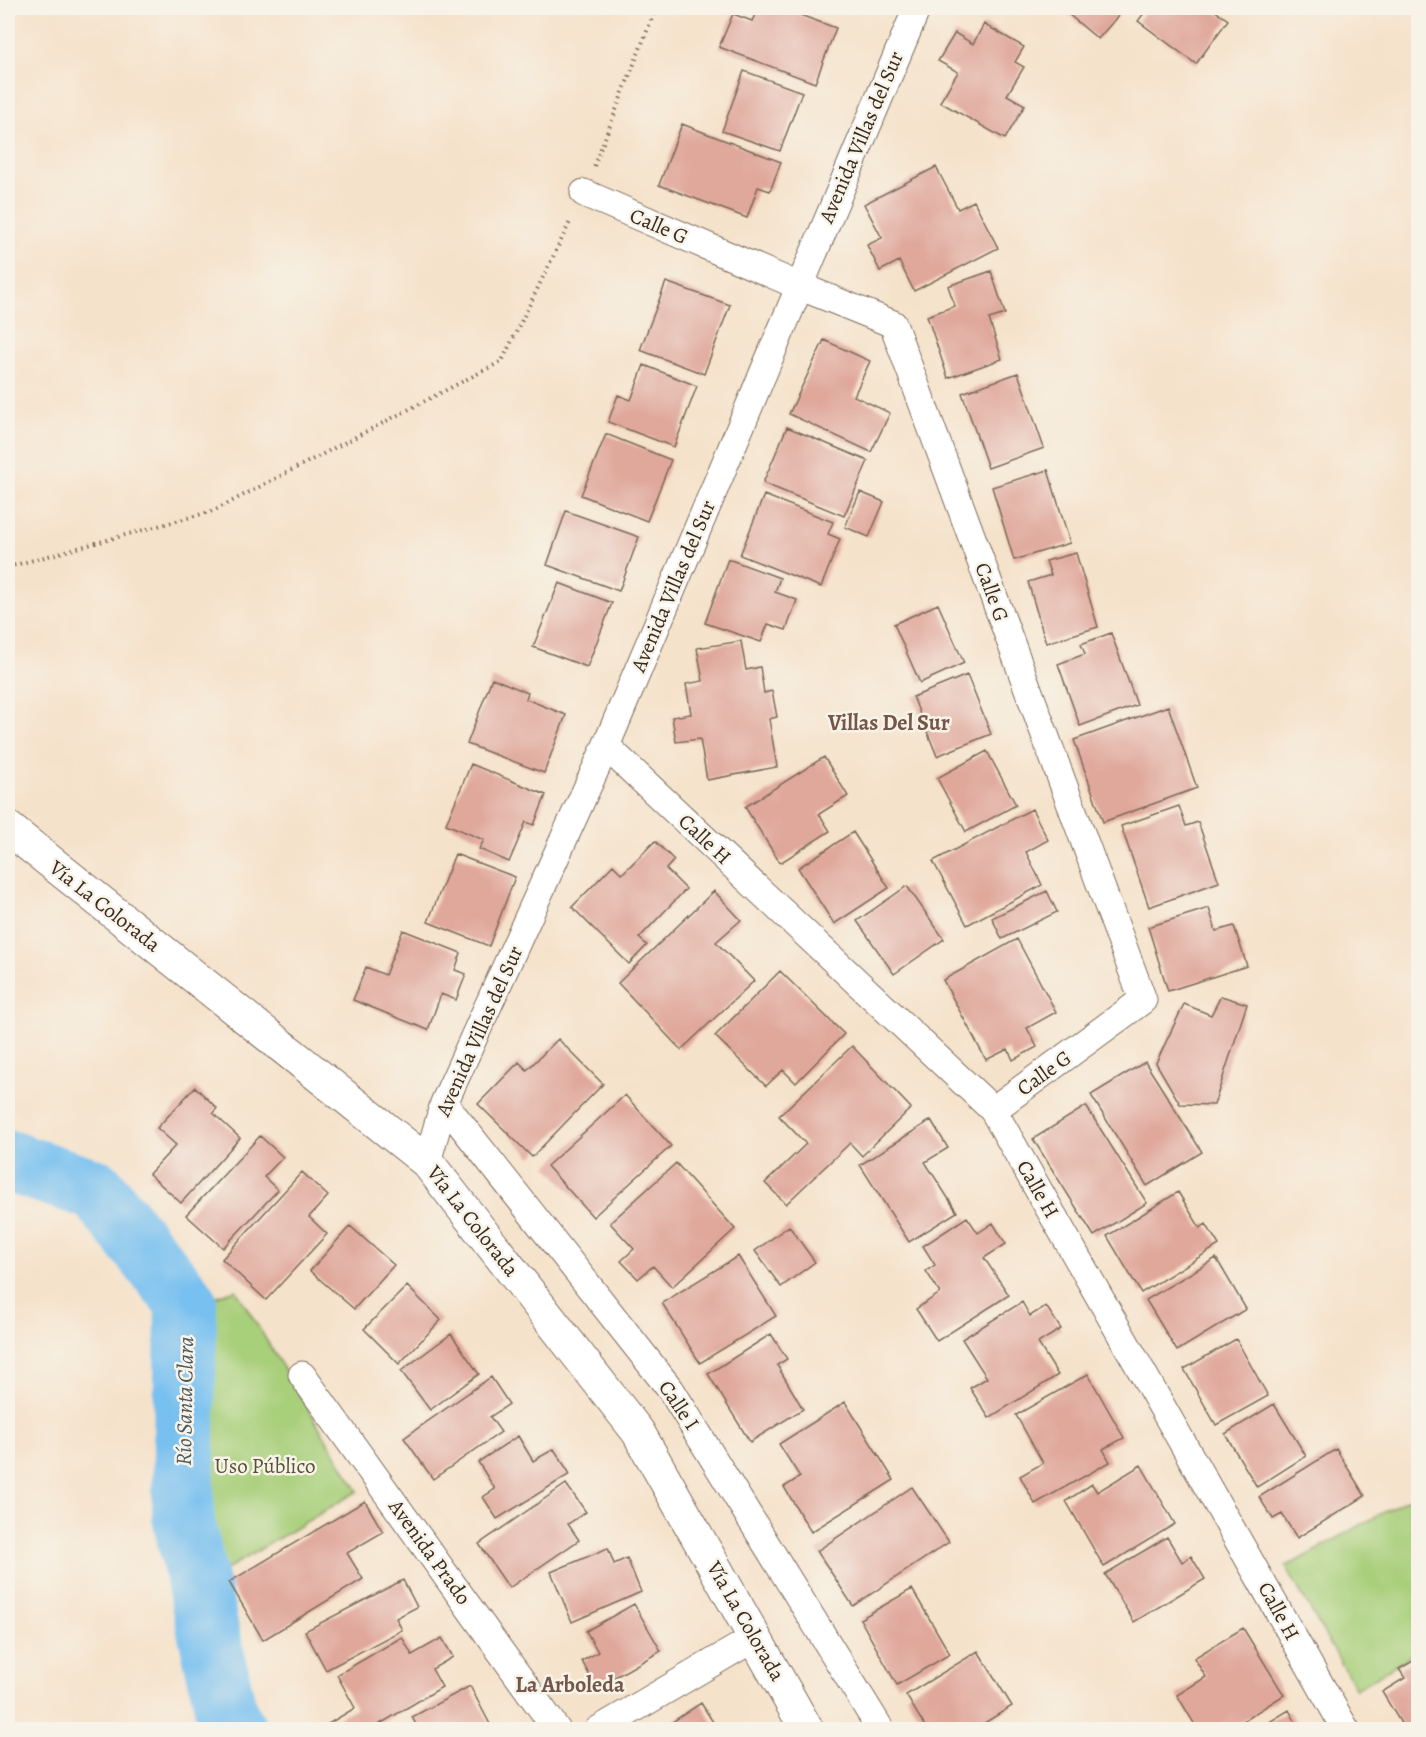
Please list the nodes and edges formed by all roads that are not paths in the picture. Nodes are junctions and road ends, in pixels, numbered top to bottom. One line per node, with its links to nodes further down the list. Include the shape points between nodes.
1 (916, 8): 3 (street, Avenida Villas del Sur)
2 (584, 193): 3 (street, Calle G)
3 (799, 286): 4 (street, Avenida Villas del Sur); 7 (street, Calle G, via 893,324 1143,1000)
4 (606, 746): 6 (street, Avenida Villas del Sur); 7 (street, Calle H)
5 (8, 828): 8 (main road, Vía La Colorada)
6 (444, 1103): 8 (street, Avenida Villas del Sur); 14 (street, Calle I, via 671,1390)
7 (993, 1110): 15 (street, Calle H)
8 (427, 1162): 10 (main road, Vía La Colorada, via 638,1432)
9 (302, 1375): 11 (street, Avenida Prado)
10 (756, 1637): 12 (street); 13 (main road, Vía La Colorada)
11 (557, 1730)
12 (598, 1730)
13 (807, 1730)
14 (881, 1730)
15 (1346, 1730)

